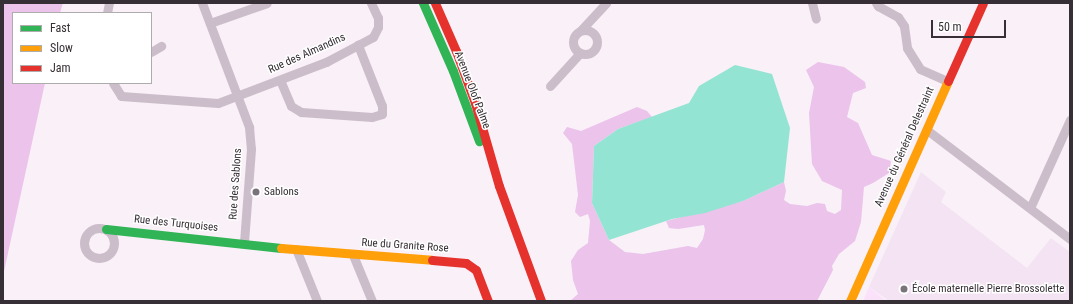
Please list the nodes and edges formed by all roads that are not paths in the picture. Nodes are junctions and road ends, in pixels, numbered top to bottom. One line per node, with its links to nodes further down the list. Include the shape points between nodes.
1 (202, 3): 11 (street, Rue des Sablons)
2 (267, 3): 11 (street)
3 (371, 3): 13 (street, Rue des Almandins, via 378,18 378,27 373,37)
4 (423, 3): 24 (street, Avenue Olof Palme, via 453,71 485,158)
5 (434, 3): 24 (street, Avenue Olof Palme, via 456,51 475,103)
6 (606, 3): 12 (street)
7 (812, 3): 10 (street)
8 (876, 3): 18 (street, via 898,17 904,26 907,48 920,69)
9 (983, 3): 18 (street, Avenue du Général Delestraint)
10 (816, 19)
11 (210, 23): 21 (street, Rue des Sablons)
12 (581, 30): 16 (street, via 574,36 572,44); 16 (street, via 592,32 598,42 592,53)
13 (358, 45): 17 (street, Rue des Almandins, via 326,62); 17 (street, via 382,106 382,114 372,117 301,112 291,106)
14 (161, 46): 15 (street)
15 (152, 51)
16 (580, 53): 20 (street)
17 (280, 80): 21 (street, Rue des Almandins)
18 (947, 81): 23 (street, Avenue du Général Delestraint)
19 (114, 84): 21 (street, Rue des Almandins, via 121,96 218,103)
20 (550, 86)
21 (238, 96): 28 (street, Rue des Sablons, via 249,127 251,149)
22 (1070, 120): 25 (street)
23 (927, 130): 25 (street); 35 (street, Avenue du Général Delestraint)
24 (499, 186): 34 (street, Avenue Olof Palme)
25 (1030, 208): 27 (street)
26 (106, 229): 28 (street, Rue des Turquoises)
27 (1070, 239)
28 (244, 244): 29 (street)
29 (296, 249): 30 (street, Rue du Granite Rose); 31 (street)
30 (353, 254): 32 (street); 33 (street, Rue du Granite Rose, via 466,263 476,270)
31 (317, 301)
32 (372, 301)
33 (488, 301)
34 (541, 301)
35 (850, 301)

